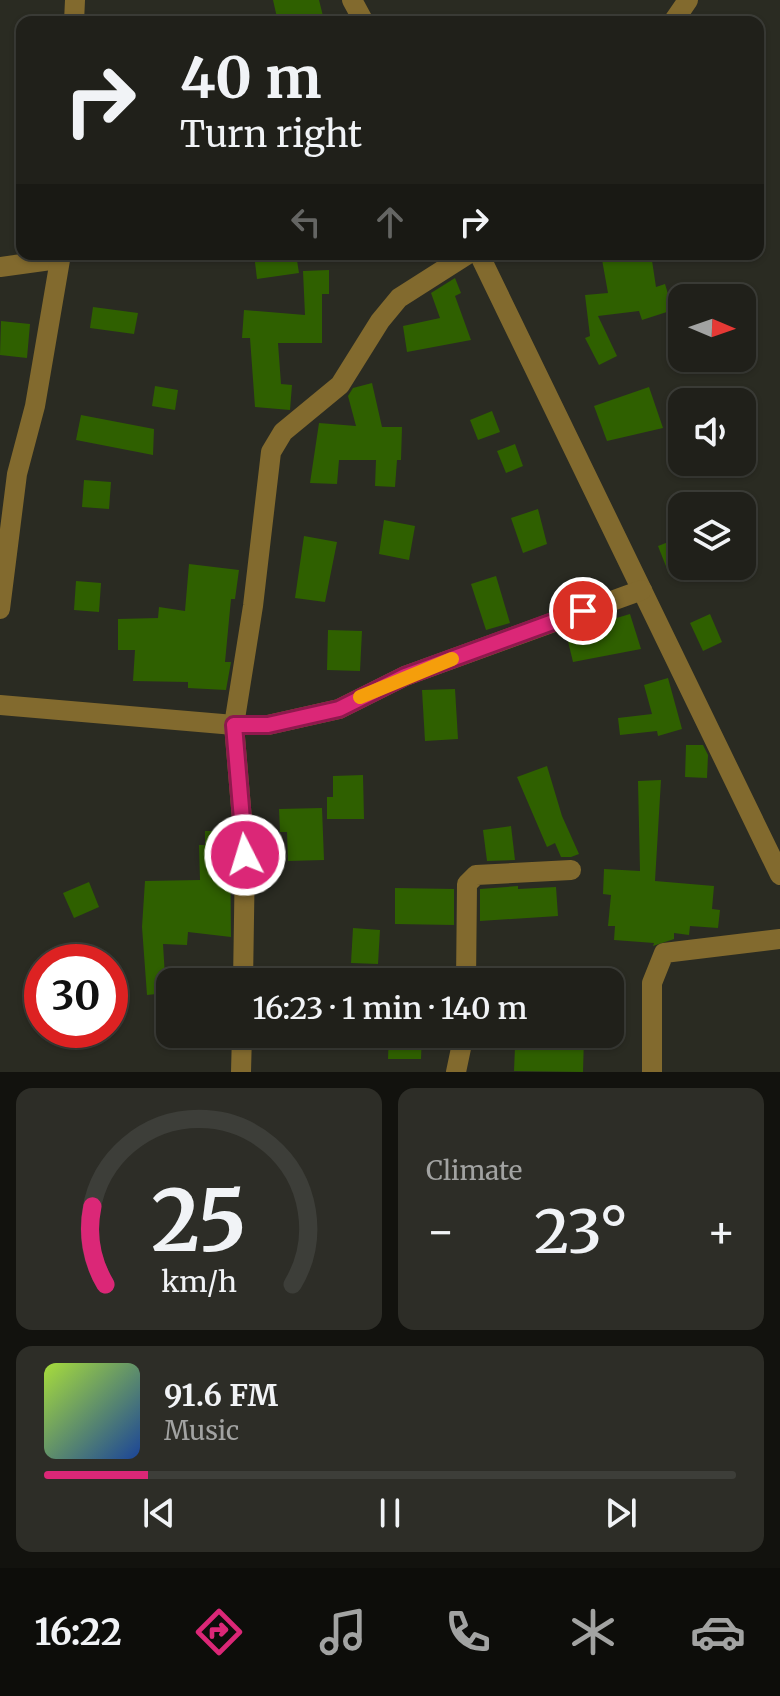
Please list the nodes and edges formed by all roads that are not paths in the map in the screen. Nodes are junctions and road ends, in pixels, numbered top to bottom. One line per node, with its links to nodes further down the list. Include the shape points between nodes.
1 (42, 260): 5 (street)
2 (59, 260): 7 (street, via 35,406 17,474)
3 (459, 260): 9 (street, via 399,298 340,385 283,432 271,452)
4 (482, 260): 6 (street)
5 (0, 267)
6 (642, 590): 9 (street, via 405,676 339,709 292,721); 11 (street)
7 (0, 609)
8 (0, 705): 9 (street)
9 (234, 725): 13 (street, via 245,855)
10 (571, 870): 14 (street, via 476,875 467,884)
11 (780, 875)
12 (780, 939): 19 (street, via 664,953 652,983)
13 (243, 968)
14 (466, 968)
15 (242, 1048): 17 (street)
16 (461, 1048): 18 (street)
17 (241, 1072)
18 (456, 1072)
19 (652, 1072)

